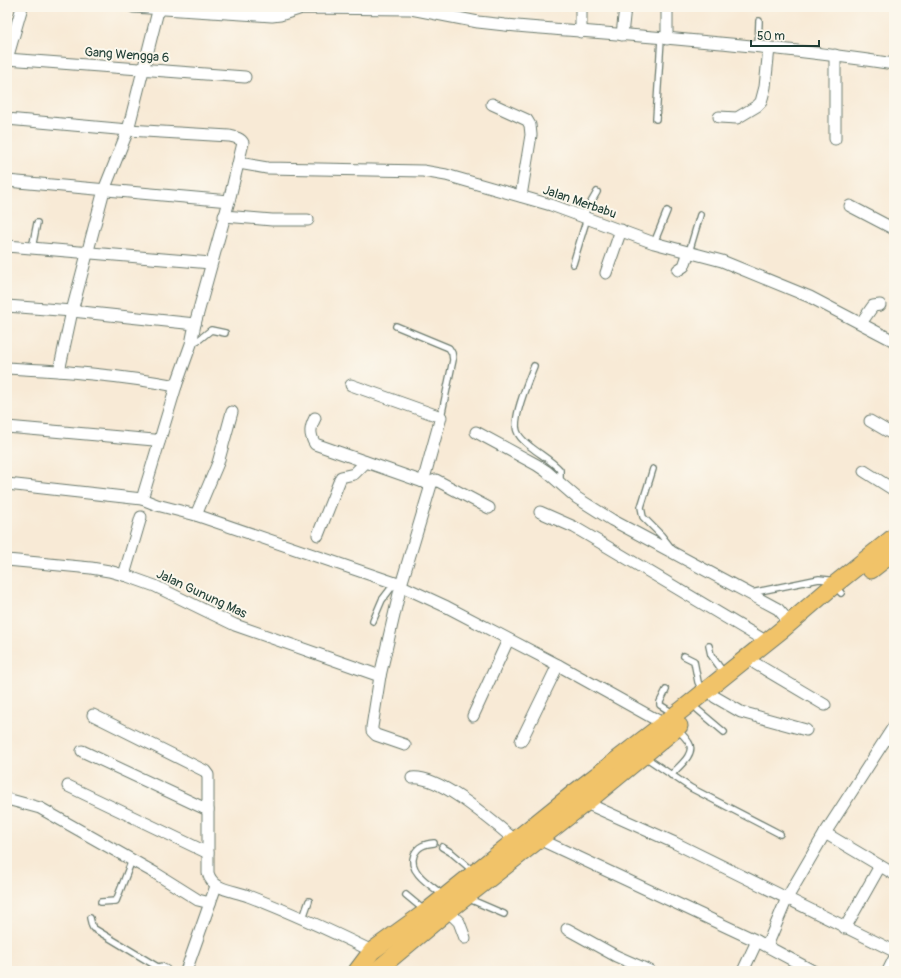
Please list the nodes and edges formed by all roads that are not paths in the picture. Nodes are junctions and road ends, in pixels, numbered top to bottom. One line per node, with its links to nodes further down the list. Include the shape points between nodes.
1 (22, 7): 13 (street)
2 (133, 7): 6 (street)
3 (581, 7): 8 (street)
4 (625, 7): 9 (street)
5 (667, 7): 10 (street)
6 (159, 8): 8 (street, via 272,16 280,16 302,8 410,9 478,22); 15 (street)
7 (759, 21): 11 (lane)
8 (581, 32): 9 (street)
9 (622, 35): 10 (street)
10 (664, 39): 11 (street); 20 (lane)
11 (763, 47): 12 (street); 18 (street, via 765,87 761,102 737,118)
12 (835, 55): 14 (street); 22 (street)
13 (7, 59): 15 (street, Gang Wengga 6)
14 (894, 64)
15 (144, 69): 16 (street, Gang Wengga 6); 21 (street)
16 (245, 77)
17 (492, 104): 27 (street, via 527,120 530,125 531,135)
18 (719, 117)
19 (7, 119): 21 (street)
20 (656, 119)
21 (128, 130): 23 (street, via 237,138 243,143); 25 (street)
22 (835, 139)
23 (239, 163): 27 (street, Jalan Merbabu, via 267,168 423,171); 28 (street)
24 (7, 181): 25 (street)
25 (104, 190): 28 (street); 42 (street)
26 (597, 192): 33 (lane)
27 (521, 196): 33 (street, Jalan Merbabu)
28 (229, 201): 32 (street)
29 (850, 206): 37 (street)
30 (667, 211): 38 (lane)
31 (700, 215): 41 (lane)
32 (224, 216): 34 (street); 43 (street)
33 (585, 217): 36 (street, Jalan Merbabu); 44 (lane)
34 (308, 220)
35 (37, 223): 40 (lane)
36 (621, 230): 38 (street, Jalan Merbabu); 46 (street)
37 (894, 230)
38 (654, 243): 41 (street, Jalan Merbabu)
39 (7, 246): 40 (street)
40 (32, 248): 42 (street)
41 (689, 252): 45 (street, via 684,266); 50 (street, Jalan Merbabu, via 722,261 796,291)
42 (88, 253): 43 (street); 49 (street)
43 (211, 263): 51 (street)
44 (573, 264)
45 (678, 270)
46 (606, 273)
47 (880, 304): 50 (street, via 873,306)
48 (7, 306): 49 (street)
49 (72, 311): 51 (street); 58 (street)
50 (861, 323): 54 (street, Jalan Merbabu)
51 (195, 324): 55 (street)
52 (396, 326): 62 (lane, via 449,348 452,353 453,360)
53 (225, 333): 55 (lane, via 211,330)
54 (894, 341)
55 (191, 344): 60 (street)
56 (534, 366): 74 (lane, via 519,408 516,430 520,438 560,470)
57 (7, 368): 58 (street)
58 (59, 371): 60 (street, via 143,379)
59 (351, 385): 62 (street)
60 (176, 386): 68 (street)
61 (232, 412): 79 (street, via 218,463)
62 (441, 417): 72 (street)
63 (315, 418): 69 (street, via 310,432 315,444)
64 (870, 421): 67 (street)
65 (7, 427): 68 (street)
66 (476, 432): 74 (street, via 537,465)
67 (894, 435)
68 (159, 442): 76 (street)
69 (366, 462): 72 (street); 81 (street, via 354,474 341,477)
70 (653, 469): 84 (lane, via 640,507 643,517)
71 (864, 471): 75 (street)
72 (427, 483): 77 (street, via 436,480); 87 (street)
73 (7, 484): 76 (street)
74 (560, 484): 84 (street, via 612,520)
75 (894, 490)
76 (142, 499): 79 (street)
77 (489, 508)
78 (540, 512): 93 (street, via 591,536)
79 (196, 515): 87 (street)
80 (141, 517): 86 (street)
81 (318, 535)
82 (894, 537): 88 (main road)
83 (894, 552): 88 (main road)
84 (678, 555): 89 (street)
85 (7, 560): 86 (street, Jalan Gunung Mas, via 92,568)
86 (124, 575): 99 (street, Jalan Gunung Mas, via 155,586 236,625)
87 (398, 584): 90 (lane, via 382,600); 92 (street); 99 (street)
88 (837, 589): 89 (lane, via 829,580 819,579); 91 (main road); 96 (main road)
89 (749, 593): 91 (street, via 782,612)
90 (373, 620)
91 (784, 628): 93 (main road)
92 (508, 640): 97 (street); 104 (street)
93 (767, 642): 98 (main road)
94 (709, 646): 98 (lane, via 711,656)
95 (684, 656): 101 (lane, via 694,661 698,682)
96 (756, 664): 101 (main road); 102 (street)
97 (558, 665): 105 (street); 109 (street)
98 (726, 675): 101 (main road)
99 (380, 676): 110 (street, via 372,731 376,735)
100 (666, 690): 105 (lane, via 660,705)
101 (709, 695): 105 (main road); 107 (street, via 741,712)
102 (825, 705)
103 (93, 715): 118 (street, via 203,769 208,775)
104 (473, 716)
105 (682, 717): 108 (lane); 112 (main road); 113 (lane, via 691,750); 116 (main road)
106 (894, 726): 119 (street)
107 (806, 730)
108 (724, 732)
109 (521, 741)
110 (405, 745)
111 (82, 751): 118 (street)
112 (643, 756): 113 (lane); 116 (main road)
113 (671, 774): 120 (lane, via 691,788)
114 (412, 778): 122 (street, via 426,779 455,794)
115 (68, 786): 125 (street)
116 (580, 798): 121 (main road); 122 (main road); 132 (street)
117 (7, 799): 126 (street, via 40,808)
118 (208, 810): 125 (street)
119 (825, 833): 127 (street); 132 (street)
120 (780, 834)
121 (539, 839): 136 (main road); 144 (street)
122 (515, 840): 128 (main road)
123 (434, 843): 136 (lane, via 418,848 412,865 417,873)
124 (442, 847): 128 (lane)
125 (208, 852): 130 (street, via 208,874)
126 (132, 860): 134 (lane, via 116,901); 135 (street, via 198,900)
127 (880, 866): 129 (street); 141 (street)
128 (475, 873): 136 (main road)
129 (894, 874)
130 (216, 886): 135 (street); 140 (street)
131 (406, 895): 137 (lane)
132 (787, 898): 141 (street); 144 (street)
133 (309, 901): 140 (lane)
134 (101, 902)
135 (210, 903): 150 (street)
136 (453, 903): 137 (main road); 138 (lane); 143 (street); 148 (main road)
137 (426, 912): 145 (main road)
138 (504, 914)
139 (90, 918): 149 (lane, via 93,928)
140 (303, 918): 145 (street)
141 (845, 928): 146 (street)
142 (567, 929): 152 (street)
143 (466, 938)
144 (762, 943): 153 (street); 154 (street)
145 (372, 951): 151 (main road)
146 (894, 951)
147 (894, 959): 155 (street)
148 (382, 969)
149 (162, 970)
150 (186, 971)
151 (357, 971)
152 (650, 971)
153 (743, 971)
154 (813, 971)
155 (888, 971)

